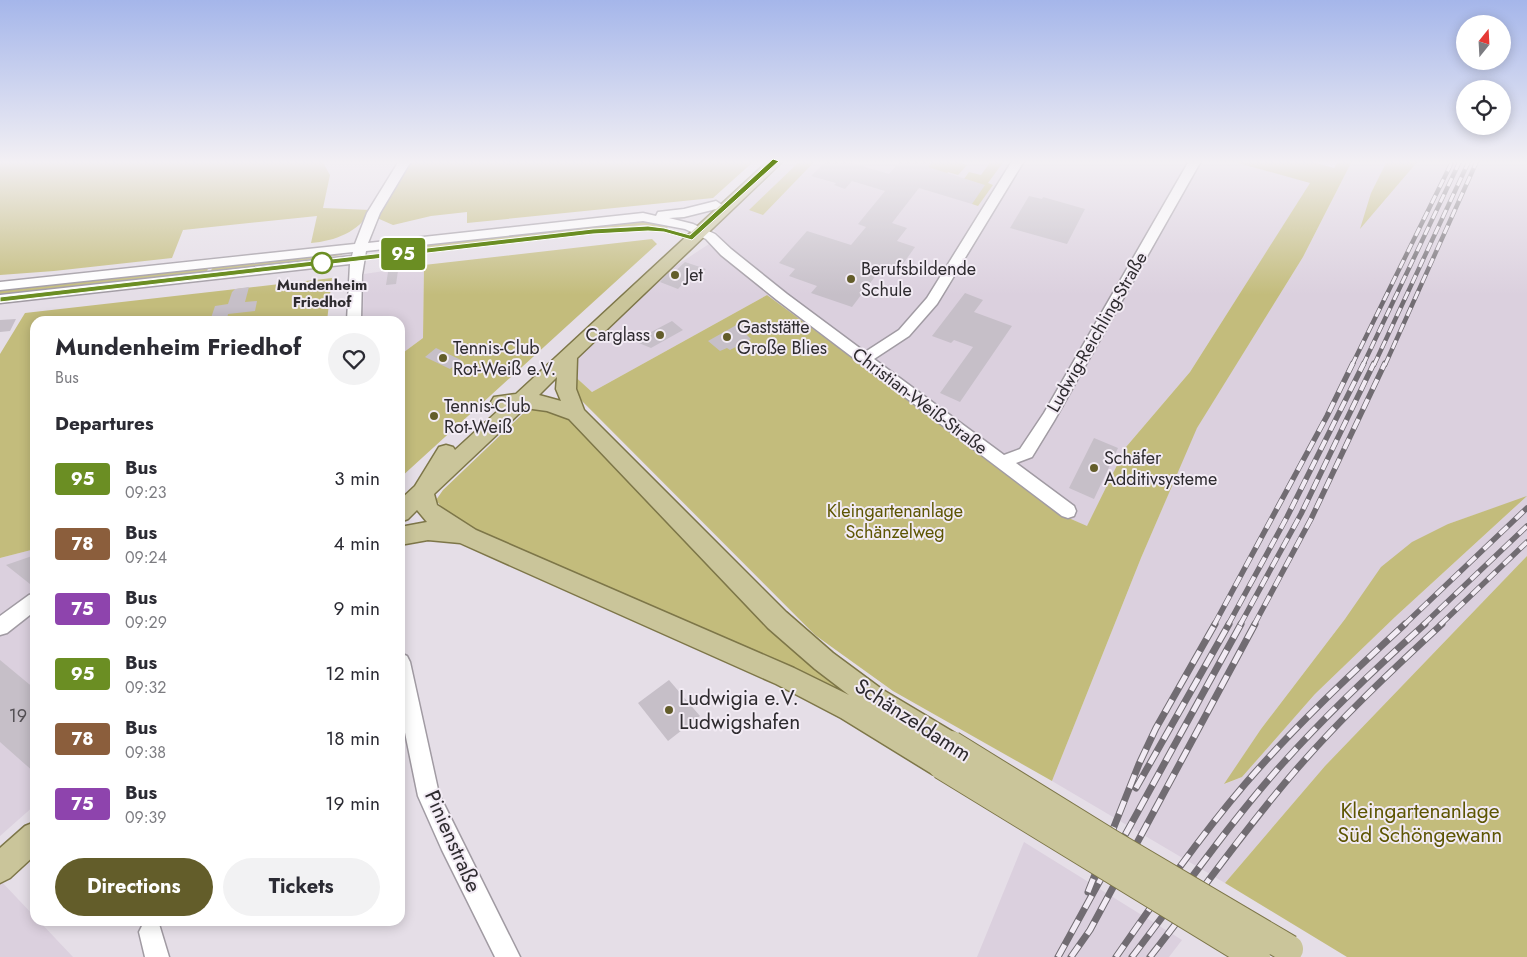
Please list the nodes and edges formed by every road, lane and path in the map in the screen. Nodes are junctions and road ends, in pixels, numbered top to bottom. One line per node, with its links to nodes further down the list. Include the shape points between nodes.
1 (379, 206): 7 (street)
2 (716, 206): 6 (street); 8 (main road)
3 (723, 206): 8 (main road)
4 (991, 206): 19 (street, via 920,317 904,334)
5 (1170, 206): 24 (street, Ludwig-Reichling-Straße, via 1026,453)
6 (642, 217): 8 (street); 9 (street)
7 (370, 222): 9 (street, via 371,229 380,237); 10 (street, via 346,240); 12 (street)
8 (691, 233): 11 (street, Christian-Weiß-Straße, via 716,250); 12 (street, via 648,228 620,229); 18 (main road); 21 (main road)
9 (406, 243): 12 (street)
10 (312, 252): 12 (street); 13 (street)
11 (726, 252): 19 (street, Christian-Weiß-Straße)
12 (359, 253): 14 (street); 17 (street)
13 (210, 263): 14 (street); 15 (street)
14 (205, 277): 16 (street)
15 (0, 286)
16 (0, 300)
17 (354, 316)
18 (568, 358): 20 (main road); 22 (main road, Schänzeldamm, via 566,389)
19 (864, 358): 24 (street, Christian-Weiß-Straße)
20 (522, 400): 21 (main road, Schänzeldamm); 22 (main road, Schänzeldamm, via 545,402); 26 (main road)
21 (501, 402): 23 (main road)
22 (576, 414): 34 (main road, Schänzeldamm, via 777,620 824,661)
23 (446, 453): 25 (main road, via 432,461); 26 (main road, via 429,476)
24 (1001, 462): 28 (street, Christian-Weiß-Straße)
25 (405, 489)
26 (423, 492): 27 (main road); 30 (main road, Schänzeldamm, via 426,509)
27 (405, 508)
28 (1068, 511)
29 (405, 535): 30 (main road, Schänzeldamm, via 428,531)
30 (468, 537): 34 (main road, Schänzeldamm, via 785,676)
31 (30, 605): 32 (street)
32 (0, 627)
33 (405, 685): 40 (street, Pinienstraße, via 429,796)
34 (947, 755): 38 (main road, Schänzeldamm, bridge, via 1111,844); 41 (main road, Schänzeldamm, bridge, via 1102,865)
35 (30, 841): 36 (main road)
36 (0, 868)
37 (151, 932): 39 (street)
38 (1296, 953)
39 (157, 957)
40 (508, 957)
41 (1256, 957)

